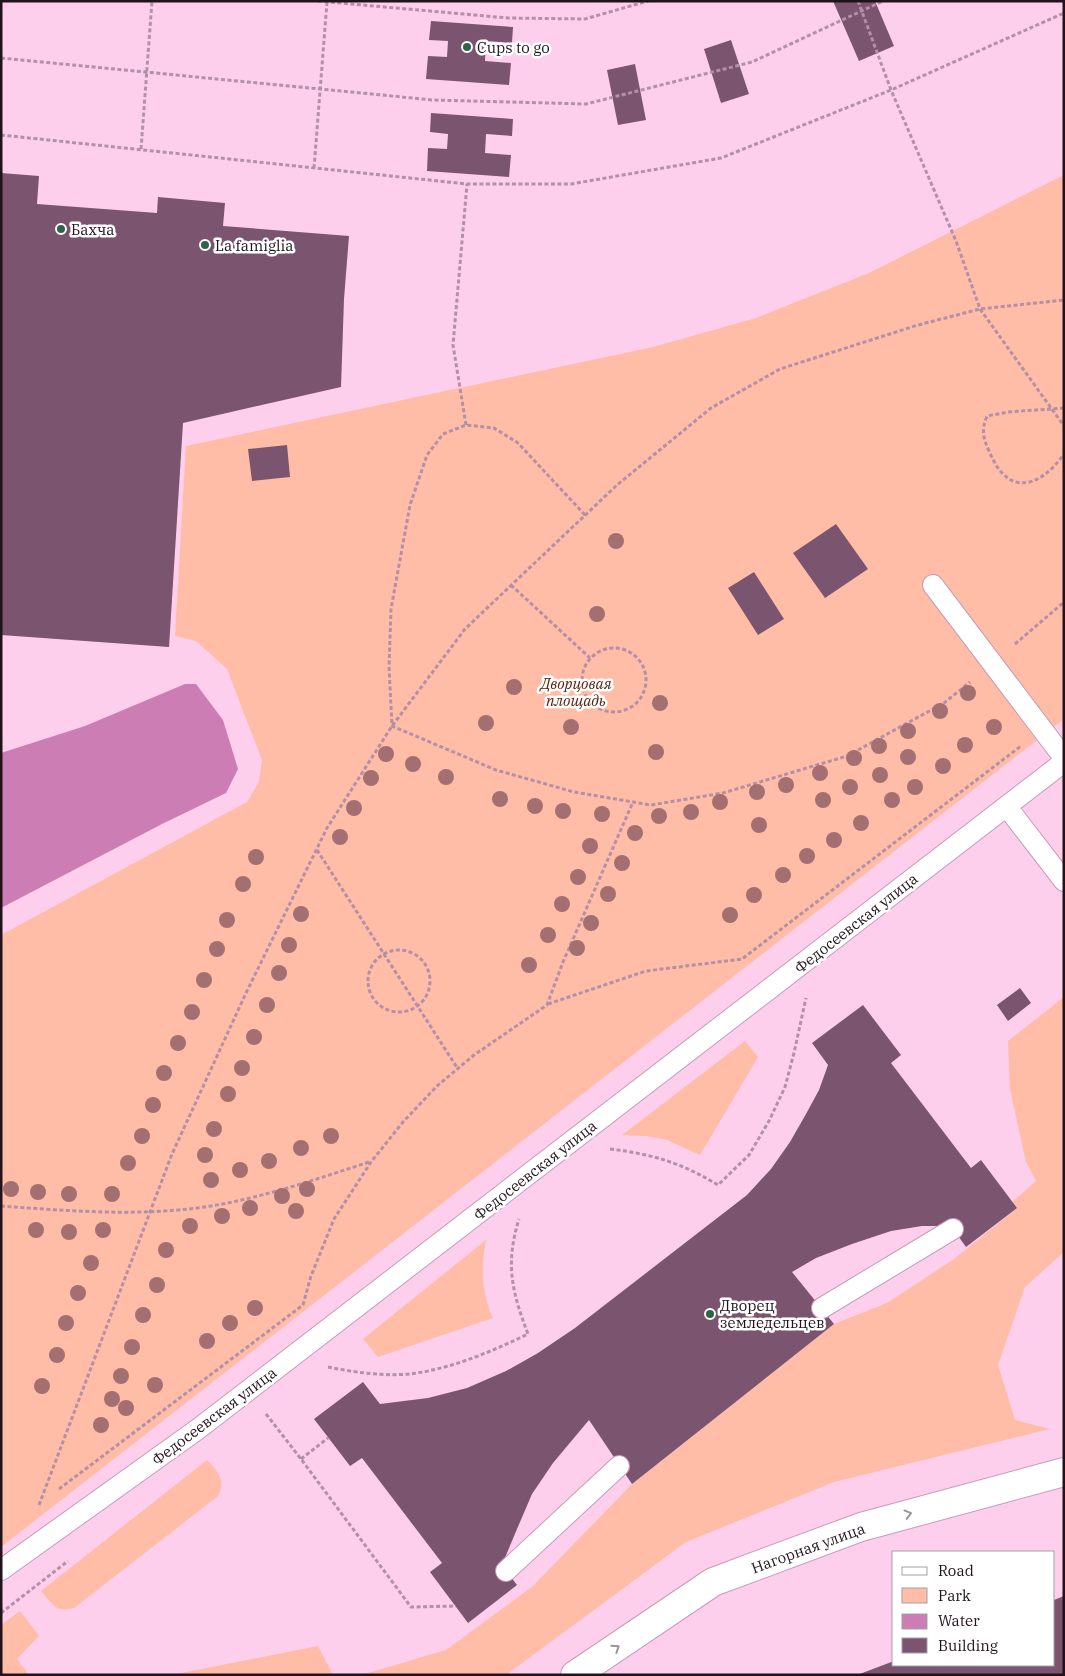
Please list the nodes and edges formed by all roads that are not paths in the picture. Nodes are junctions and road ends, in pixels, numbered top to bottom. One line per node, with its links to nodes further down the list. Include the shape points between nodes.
1 (933, 585): 2 (lane)
2 (1064, 758)
3 (1064, 762): 4 (lane, Федосеевская улица)
4 (1007, 807): 5 (lane); 10 (lane, Федосеевская улица, via 198,1429)
5 (1062, 877)
6 (953, 1229): 7 (lane)
7 (822, 1308)
8 (619, 1466): 11 (lane)
9 (1064, 1472): 12 (street, Нагорная улица, one-way to 9, via 713,1582 861,1527)
10 (1, 1570)
11 (506, 1571)
12 (575, 1675)

